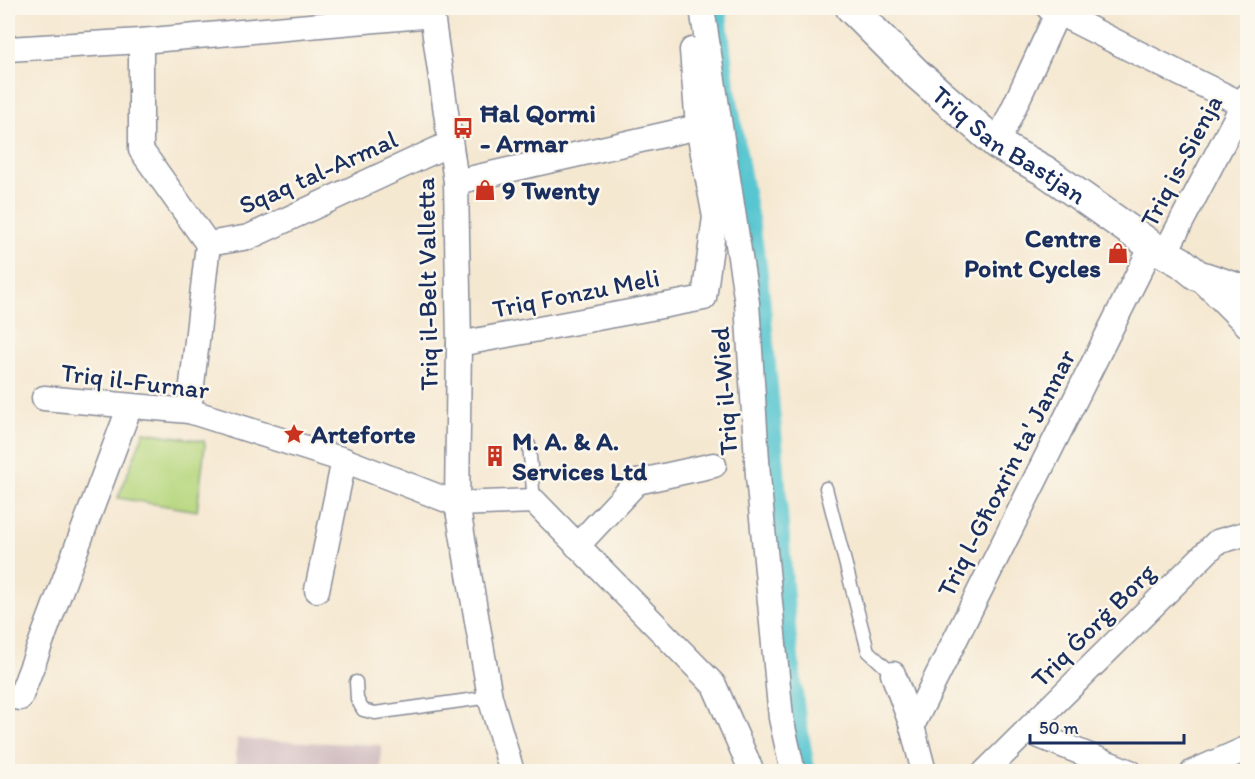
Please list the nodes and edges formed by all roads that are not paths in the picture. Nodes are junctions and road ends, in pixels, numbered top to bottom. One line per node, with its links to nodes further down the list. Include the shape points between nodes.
1 (702, 8): 40 (street, Triq il-Wied, via 747,303 758,476 781,718)
2 (851, 8): 11 (street, Triq San Bastjan, via 917,74)
3 (1054, 10): 8 (street); 11 (street)
4 (432, 11): 5 (street); 10 (street, Triq il-Belt Valletta)
5 (141, 41): 6 (street); 13 (street, via 141,150)
6 (8, 49)
7 (692, 50): 9 (street)
8 (1246, 102): 14 (street, Triq is-Sienja)
9 (698, 127): 12 (street); 18 (street, Triq Fonzu Meli, via 715,217 704,298)
10 (449, 144): 12 (street, Triq il-Belt Valletta); 13 (street, Sqaq tal-Armal, via 249,237)
11 (997, 144): 14 (street, Triq San Bastjan, via 1045,171)
12 (456, 182): 18 (street, Triq il-Belt Valletta)
13 (208, 243): 21 (street)
14 (1158, 250): 15 (street, Triq San Bastjan); 35 (street, Triq l-Għoxrin ta' Jannar)
15 (1197, 275): 16 (street, Triq San Bastjan); 17 (street)
16 (1248, 292)
17 (1248, 326)
18 (459, 344): 27 (street, Triq il-Belt Valletta)
19 (44, 398): 20 (street, Triq il-Furnar)
20 (130, 406): 21 (street, Triq il-Furnar); 33 (street, via 20,698)
21 (189, 411): 23 (street, Triq il-Furnar)
22 (529, 445): 26 (lane)
23 (345, 460): 27 (street, Triq il-Furnar); 30 (street)
24 (714, 465): 29 (street, via 637,483)
25 (826, 488): 31 (lane, via 868,651)
26 (534, 501): 27 (street); 29 (street)
27 (457, 504): 34 (street, Triq il-Belt Valletta)
28 (1248, 533): 36 (street, Triq Ġorġ Borg, via 1217,542)
29 (577, 546): 39 (street, via 714,685)
30 (317, 590)
31 (893, 674): 35 (street)
32 (356, 682): 34 (lane, via 357,699 363,710 375,713)
33 (8, 696)
34 (490, 697): 38 (street, Triq il-Belt Valletta)
35 (912, 726): 41 (street)
36 (1027, 731): 42 (street, Triq Ġorġ Borg); 43 (street)
37 (1248, 748): 44 (street)
38 (512, 771)
39 (752, 771)
40 (793, 771)
41 (924, 771)
42 (985, 771)
43 (1130, 771)
44 (1193, 771)

